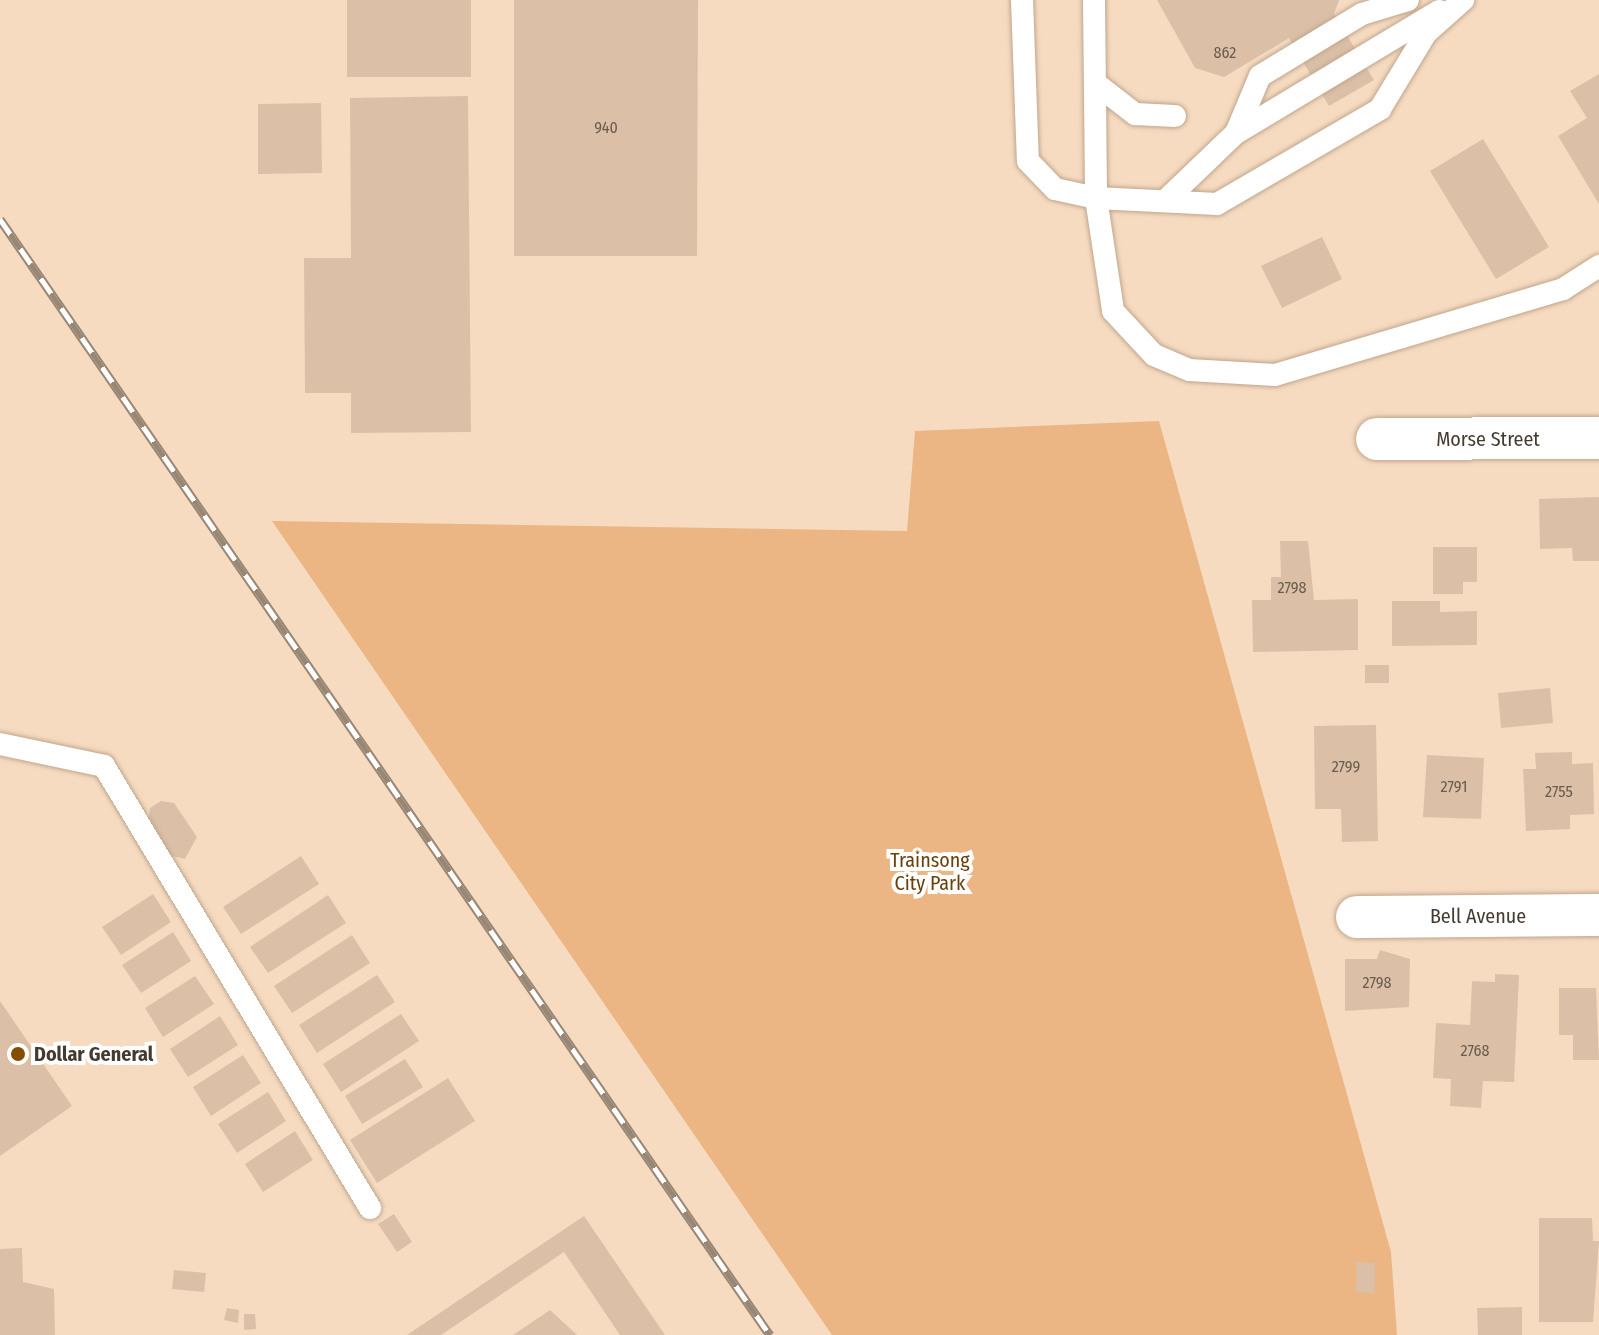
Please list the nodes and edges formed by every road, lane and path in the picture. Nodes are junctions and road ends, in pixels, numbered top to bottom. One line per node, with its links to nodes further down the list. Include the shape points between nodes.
1 (1022, 0): 8 (lane, via 1028,161 1055,189)
2 (1094, 0): 5 (lane)
3 (1408, 0): 7 (lane, via 1362,14 1260,76)
4 (1462, 0): 7 (lane); 9 (lane, via 1426,33 1380,109 1217,204)
5 (1095, 83): 6 (lane, via 1135,114); 8 (lane)
6 (1175, 116)
7 (1236, 133): 9 (lane)
8 (1096, 198): 9 (lane); 10 (lane, via 1113,311 1125,331 1154,355 1189,370 1236,376 1302,369 1563,289)
9 (1165, 201)
10 (1599, 266)
11 (1599, 438): 12 (street, Morse Street)
12 (1377, 439)
13 (0, 744): 16 (lane, via 104,766)
14 (1599, 915): 15 (street, Bell Avenue)
15 (1357, 917)
16 (370, 1208)

